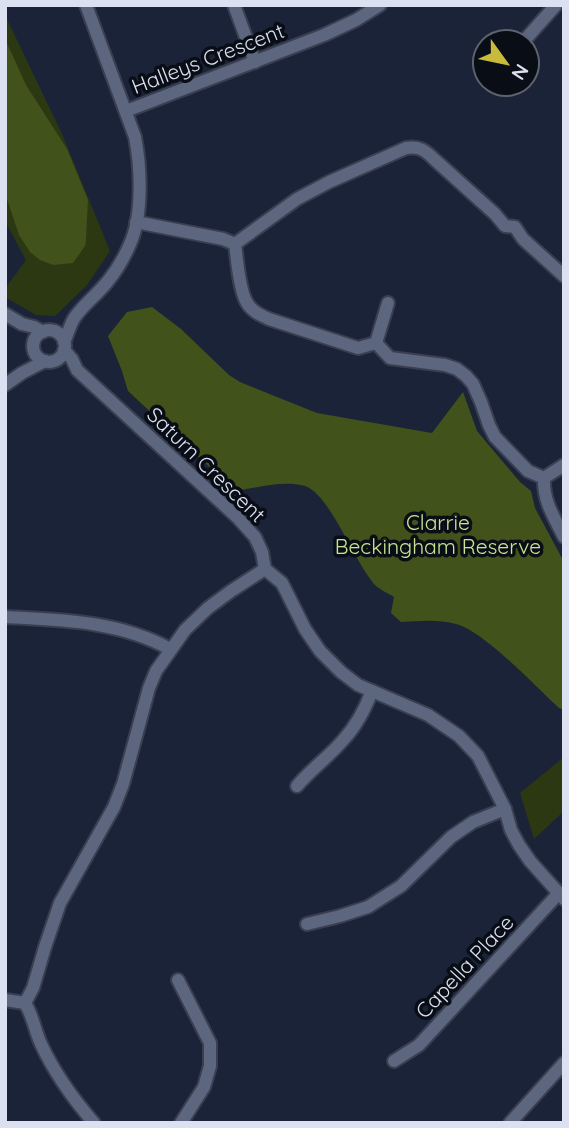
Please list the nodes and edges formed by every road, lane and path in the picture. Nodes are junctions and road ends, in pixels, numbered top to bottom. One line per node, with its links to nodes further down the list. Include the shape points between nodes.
1 (86, 5): 7 (street)
2 (234, 5): 6 (street)
3 (380, 5): 6 (street, Halleys Crescent, via 324,35)
4 (556, 5): 5 (street)
5 (535, 28)
6 (255, 62): 7 (street, Halleys Crescent)
7 (126, 111): 8 (street, via 139,159)
8 (136, 222): 9 (street); 13 (street, via 119,265)
9 (236, 244): 10 (street, via 297,199 416,147 425,150 505,226 515,227); 15 (street, via 246,301 256,313 358,348)
10 (564, 276)
11 (388, 303): 15 (street)
12 (5, 314): 14 (street, via 34,327)
13 (73, 319): 14 (street); 16 (street)
14 (40, 339): 16 (street, via 59,335); 16 (street, via 38,358); 17 (street)
15 (376, 343): 20 (street, via 390,358 445,365 466,376 495,437 528,471)
16 (57, 353): 17 (street); 22 (street, Saturn Crescent, via 72,359 77,370 237,517 255,537)
17 (22, 373): 18 (street)
18 (5, 385)
19 (564, 466): 20 (street)
20 (544, 478): 21 (street, via 545,500)
21 (564, 537)
22 (265, 569): 24 (street, via 208,608); 25 (street, Saturn Crescent, via 282,583 320,651 341,672)
23 (5, 617): 24 (street, via 98,624 155,640)
24 (170, 649): 32 (street, via 149,688 114,807 60,903)
25 (372, 691): 26 (street, via 343,741); 27 (street, Saturn Crescent, via 428,715 459,736 478,757)
26 (297, 786)
27 (505, 809): 28 (street, Saturn Crescent, via 519,845); 29 (street, via 451,837 401,886 368,907)
28 (561, 896): 33 (street, Capella Place, via 419,1045)
29 (307, 924)
30 (178, 980): 36 (street, via 210,1043 204,1087)
31 (5, 1000): 32 (street)
32 (25, 1003): 35 (street, via 45,1052)
33 (394, 1061)
34 (564, 1063): 37 (street)
35 (94, 1123)
36 (181, 1123)
37 (510, 1123)

